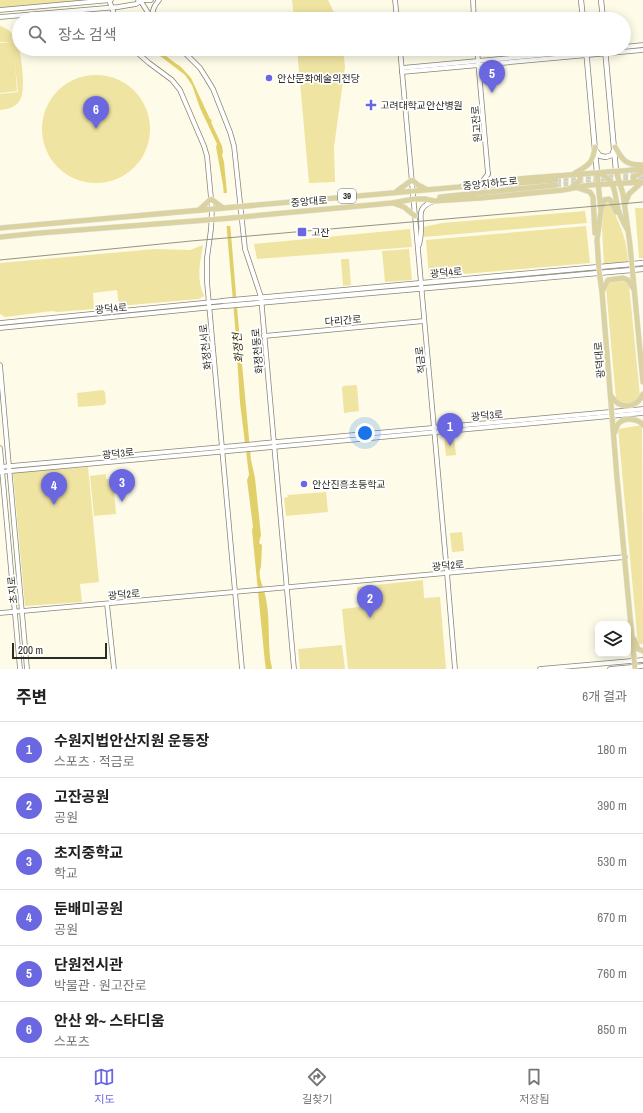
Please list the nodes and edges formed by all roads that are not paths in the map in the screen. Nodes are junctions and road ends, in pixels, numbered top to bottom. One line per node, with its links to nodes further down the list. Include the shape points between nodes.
1 (89, 0): 10 (street)
2 (110, 0): 10 (street); 11 (street)
3 (151, 0): 9 (street)
4 (159, 0): 16 (street)
5 (395, 0): 17 (street)
6 (473, 0): 18 (street)
7 (581, 0): 19 (main road)
8 (601, 0): 20 (main road)
9 (139, 1): 11 (street); 15 (street)
10 (79, 3): 12 (street)
11 (112, 7): 13 (street); 14 (street)
12 (0, 10)
13 (56, 12)
14 (114, 12)
15 (147, 12)
16 (152, 12)
17 (396, 12)
18 (474, 12)
19 (582, 12)
20 (602, 12)
21 (12, 16): 22 (street)
22 (0, 17)
23 (643, 45): 24 (street)
24 (631, 46)
25 (631, 50): 26 (street)
26 (643, 50)
27 (141, 56): 58 (street, 화정천서로, via 172,80 184,98 207,156)
28 (188, 56): 63 (street, 화정천동로, via 207,78 225,118 234,146)
29 (401, 56): 35 (street, 적금로)
30 (478, 56): 34 (street, 원고잔로)
31 (542, 56): 34 (street)
32 (587, 56): 36 (main road, 광덕대로)
33 (606, 56): 37 (main road)
34 (478, 63): 35 (street); 43 (street, 원고잔로)
35 (402, 70): 45 (street, 적금로)
36 (595, 147): 37 (main road, via 600,156 606,157 612,155); 42 (main road, 광덕대로); 44 (main road, via 591,162)
37 (615, 147): 38 (main road, via 621,159 633,165); 40 (main road)
38 (643, 165)
39 (643, 169): 40 (main road, 중앙대로)
40 (616, 172): 42 (main road, 중앙대로); 51 (main road)
41 (643, 172): 48 (main road, via 633,179)
42 (598, 173): 44 (main road, 중앙대로); 49 (main road, 광덕대로); 50 (main road, via 603,174)
43 (488, 174): 46 (street); 47 (street)
44 (574, 174): 46 (main road, 중앙대로); 56 (main road, via 580,176 580,180 574,186)
45 (412, 180): 54 (main road); 55 (street, 적금로); 57 (main road)
46 (496, 181): 47 (main road, 중앙대로)
47 (482, 182): 52 (main road, 중앙대로)
48 (642, 182): 51 (main road, 중앙대로); 65 (main road, via 629,194)
49 (599, 184): 50 (main road, 중앙대로); 53 (main road, 중앙대로); 68 (main road, 광덕대로)
50 (613, 184): 51 (main road, 중앙대로); 71 (main road)
51 (620, 184): 65 (main road)
52 (459, 186): 54 (main road, 중앙대로 / 39); 59 (main road, 중앙지하도로 / 39, via 556,182)
53 (578, 188): 56 (main road, 중앙대로); 77 (main road, via 590,192 593,197)
54 (427, 189): 55 (main road, 중앙대로 / 39)
55 (413, 190): 57 (main road, 중앙대로 / 39); 60 (street, 적금로)
56 (563, 190): 61 (main road, 중앙대로)
57 (396, 192): 63 (main road, 중앙대로 / 39)
58 (211, 198): 64 (main road); 66 (street, 화정천서로); 67 (main road)
59 (425, 199): 60 (main road, 중앙대로 / 39); 61 (main road, 중앙대로)
60 (414, 200): 62 (main road, 중앙대로 / 39); 69 (street, 적금로)
61 (436, 201): 79 (street, via 428,204 420,216)
62 (392, 203): 69 (main road, via 404,207); 70 (main road, 중앙대로 / 39)
63 (241, 206): 64 (main road, 중앙대로 / 39); 70 (street, 화정천동로)
64 (220, 207): 66 (main road, 중앙대로 / 39)
65 (625, 207): 74 (main road)
66 (212, 209): 67 (main road, 중앙대로 / 39); 72 (street, 화정천서로)
67 (198, 211): 73 (main road, 중앙대로 / 39)
68 (601, 212): 71 (main road, via 604,202 609,199); 77 (main road, 광덕대로)
69 (415, 216): 79 (street, 적금로)
70 (239, 217): 72 (main road, 중앙대로 / 39); 90 (street, 화정천동로, via 247,256)
71 (620, 218): 74 (main road)
72 (211, 220): 75 (main road, 중앙대로 / 39); 92 (street, 화정천서로, via 207,258)
73 (0, 228)
74 (628, 232): 81 (main road)
75 (19, 235): 76 (main road, 중앙대로 / 39); 78 (main road)
76 (0, 237)
77 (597, 240): 82 (main road, 광덕대로)
78 (0, 242)
79 (418, 251): 86 (street, 적금로)
80 (643, 263): 81 (main road, 광덕4로)
81 (632, 264): 82 (main road, 광덕4로); 84 (main road)
82 (598, 267): 85 (main road, 광덕대로); 86 (main road, 광덕4로)
83 (643, 269): 84 (main road, 광덕4로)
84 (632, 270): 85 (main road, 광덕4로); 88 (main road)
85 (599, 273): 87 (main road, 광덕4로); 89 (main road, 광덕대로)
86 (420, 283): 87 (street, 적금로); 90 (main road, 광덕4로)
87 (421, 289): 93 (main road, 광덕4로); 96 (street, 적금로)
88 (635, 291): 89 (main road, via 628,280 623,278 608,280); 101 (main road)
89 (602, 292): 102 (main road, 광덕대로)
90 (261, 297): 91 (main road, 광덕4로); 93 (street, 화정천동로)
91 (223, 301): 92 (street, 광덕4로)
92 (209, 302): 95 (street, 화정천서로); 97 (street, 광덕4로)
93 (261, 303): 94 (main road, 광덕4로); 99 (street, 화정천동로)
94 (224, 306): 95 (street, 광덕4로)
95 (209, 308): 98 (street, 광덕4로); 112 (street, 화정천서로)
96 (424, 321): 99 (street, 다리간로); 108 (street, 적금로)
97 (0, 322)
98 (0, 328)
99 (264, 336): 110 (street, 화정천동로)
100 (0, 365): 113 (street, 초지로)
101 (643, 382)
102 (611, 394): 103 (main road, via 615,401 623,406 638,403); 106 (main road, 광덕대로)
103 (643, 394)
104 (643, 410): 106 (street, 광덕3로)
105 (643, 413): 106 (street, 광덕3로)
106 (613, 414): 108 (street, 광덕3로); 109 (main road, 광덕대로)
107 (643, 426): 109 (main road, via 636,420 622,421)
108 (434, 430): 110 (street, 광덕3로); 118 (street, 적금로)
109 (614, 434): 117 (main road, 광덕대로)
110 (274, 444): 112 (street, 광덕3로); 119 (street, 화정천동로)
111 (0, 448): 114 (street, 초지로)
112 (223, 449): 113 (street, 광덕3로); 116 (street, 광덕3로); 120 (street, 화정천서로)
113 (8, 466): 114 (street, 광덕3로); 116 (street, 초지로)
114 (1, 467): 115 (street, 초지로)
115 (1, 472): 116 (street, 광덕3로); 122 (street, 초지로)
116 (9, 472): 123 (street, 초지로)
117 (625, 557): 118 (street, 광덕2로); 125 (main road, 광덕대로)
118 (448, 573): 119 (street, 광덕2로); 137 (street, 적금로)
119 (287, 587): 120 (street, 광덕2로); 136 (street, 화정천동로)
120 (235, 592): 121 (street, 광덕2로); 135 (street, 화정천서로)
121 (107, 604): 123 (street, 광덕2로); 134 (street)
122 (15, 612): 123 (street, 광덕2로); 124 (street, 광덕2로); 132 (street, 초지로)
123 (22, 612): 133 (street, 초지로)
124 (0, 613)
125 (630, 621)
126 (631, 632): 127 (main road, via 638,649); 128 (main road, 광덕대로)
127 (643, 651)
128 (634, 660): 129 (street); 131 (main road, 광덕대로); 138 (street)
129 (643, 660)
130 (643, 666): 131 (street)
131 (635, 668): 139 (street)
132 (20, 669)
133 (27, 669)
134 (114, 669)
135 (242, 669)
136 (294, 669)
137 (455, 669)
138 (540, 669)
139 (610, 669)

